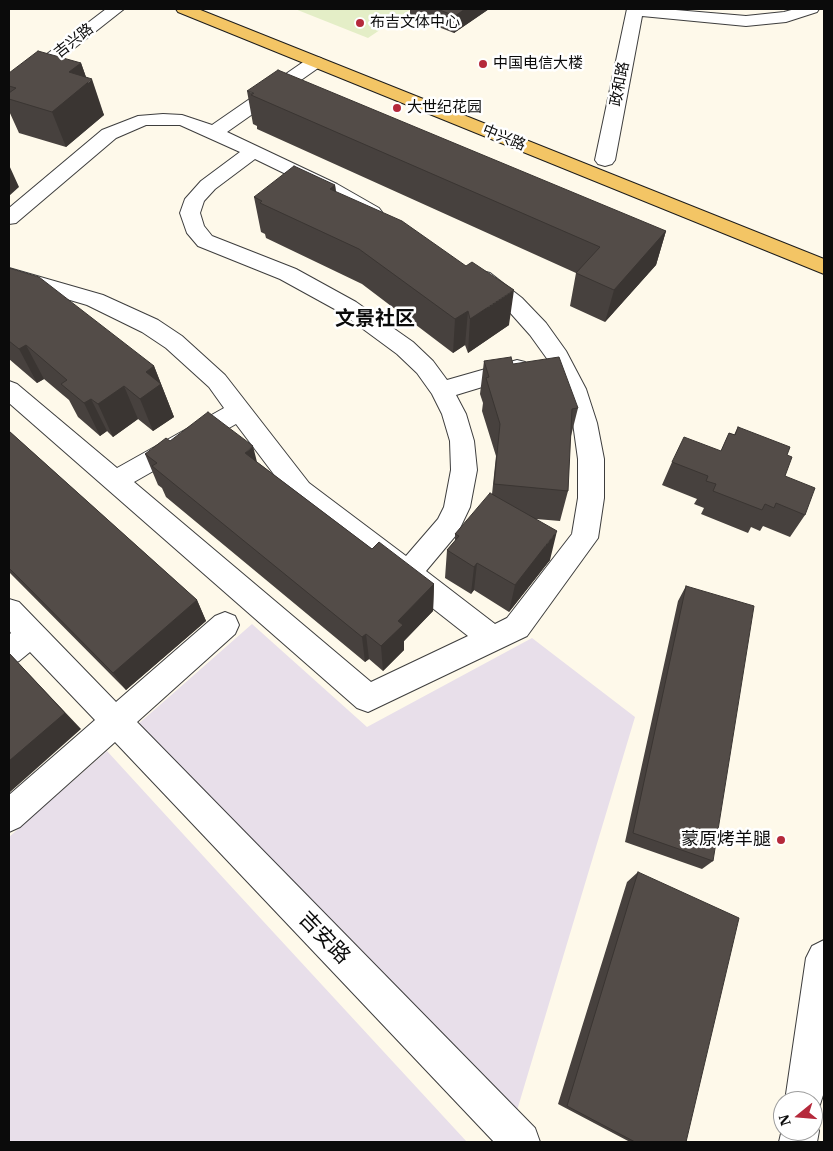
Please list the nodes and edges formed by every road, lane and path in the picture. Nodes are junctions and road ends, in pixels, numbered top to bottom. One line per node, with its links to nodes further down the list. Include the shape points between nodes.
1 (116, 9): 7 (street, 吉兴路)
2 (184, 9): 6 (main road, 中兴路)
3 (227, 9): 9 (main road, 中兴路)
4 (811, 9): 5 (street, via 786,17 746,21)
5 (635, 10): 12 (street, 政和路)
6 (308, 59): 8 (street); 19 (main road, 中兴路)
7 (9, 91)
8 (206, 128): 10 (street); 14 (street, via 163,118 126,126 109,134)
9 (559, 141)
10 (254, 151): 15 (street); 23 (street, via 195,198 190,213 194,228 205,241 288,274 348,307 405,348)
11 (587, 152): 12 (main road)
12 (605, 160): 13 (main road)
13 (623, 167)
14 (9, 218)
15 (390, 222)
16 (788, 234): 17 (main road)
17 (824, 248)
18 (466, 267): 21 (street, via 514,304)
19 (824, 267)
20 (9, 275): 24 (street, via 95,300 150,326 197,360)
21 (558, 357): 23 (street); 30 (street, via 574,389 585,423 591,460 591,498 585,538 517,627)
22 (9, 390): 25 (street)
23 (442, 390): 26 (street, via 462,441 464,470 448,526)
24 (240, 410): 25 (street); 26 (street, via 300,490)
25 (115, 481): 30 (street, via 368,698)
26 (408, 573): 30 (street)
27 (9, 611): 29 (street, 吉安路)
28 (225, 625): 32 (street)
29 (31, 634): 31 (street); 32 (street, 吉安路)
30 (493, 639)
31 (9, 652)
32 (121, 727): 33 (street); 36 (street, 吉安路)
33 (9, 816)
34 (824, 958): 35 (street)
35 (805, 1091)
36 (520, 1142)

